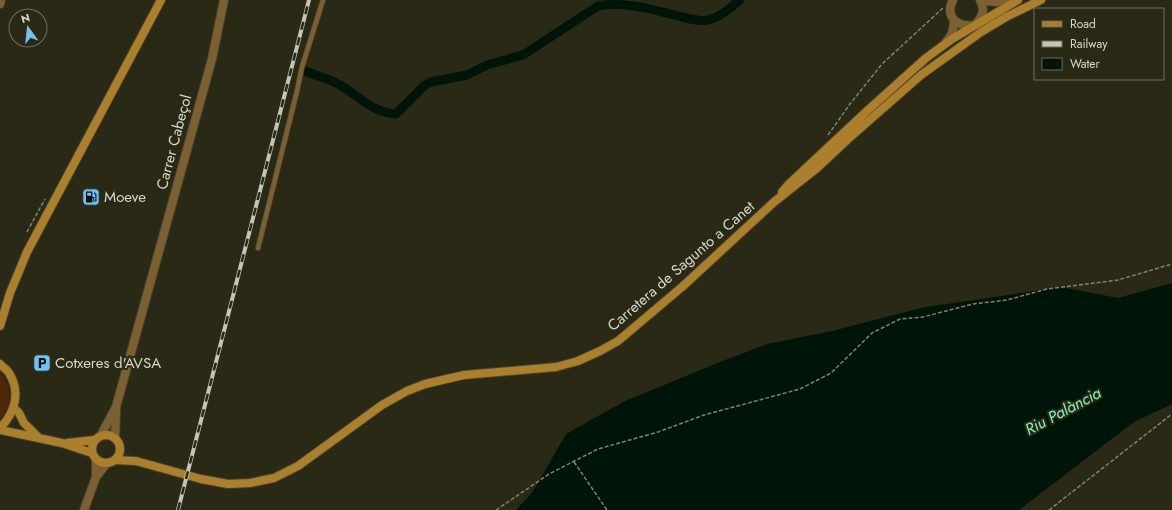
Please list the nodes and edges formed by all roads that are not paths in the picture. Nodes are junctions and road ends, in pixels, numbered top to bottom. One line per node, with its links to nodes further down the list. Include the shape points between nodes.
1 (1, 0): 11 (street)
2 (161, 0): 18 (main road, via 27,252)
3 (224, 0): 20 (street, Carrer Cabeçol, via 212,59)
4 (323, 0): 17 (lane, via 302,67)
5 (954, 0): 12 (street, via 950,9)
6 (981, 0): 7 (street); 13 (street, via 982,17)
7 (1006, 0)
8 (1018, 0): 13 (main road)
9 (1029, 0): 13 (main road, via 984,24)
10 (1041, 0): 15 (main road, via 1006,17 956,49 921,75)
11 (0, 4)
12 (954, 20): 13 (street, via 964,26); 14 (street, via 953,32)
13 (975, 25): 14 (main road); 15 (main road, via 969,34 892,94)
14 (943, 45): 16 (main road, via 867,111)
15 (866, 123): 16 (main road, via 817,168)
16 (774, 202): 30 (main road, Carretera de Sagunto a Canet, via 682,287 618,341 578,361 556,367 464,375 425,384 382,405 298,466 274,478 228,484)
17 (258, 248)
18 (0, 326)
19 (0, 364): 21 (main road, via 9,372 16,390)
20 (116, 407): 24 (street, Carrer Cabeçol); 25 (street, Carrer Cabeçol)
21 (14, 408): 22 (main road); 23 (main road, via 24,424)
22 (0, 429): 23 (main road)
23 (38, 437): 26 (main road)
24 (98, 438): 25 (main road, via 108,435); 26 (main road); 28 (main road, via 92,446)
25 (115, 438): 27 (main road)
26 (62, 443): 28 (main road)
27 (120, 448): 29 (main road); 30 (main road, Carretera de Sagunto a Canet)
28 (94, 456): 31 (main road); 32 (street)
29 (115, 460): 30 (main road, Carretera de Sagunto a Canet); 31 (main road)
30 (136, 461)
31 (107, 463): 32 (street)
32 (96, 477): 33 (street)
33 (84, 510)

